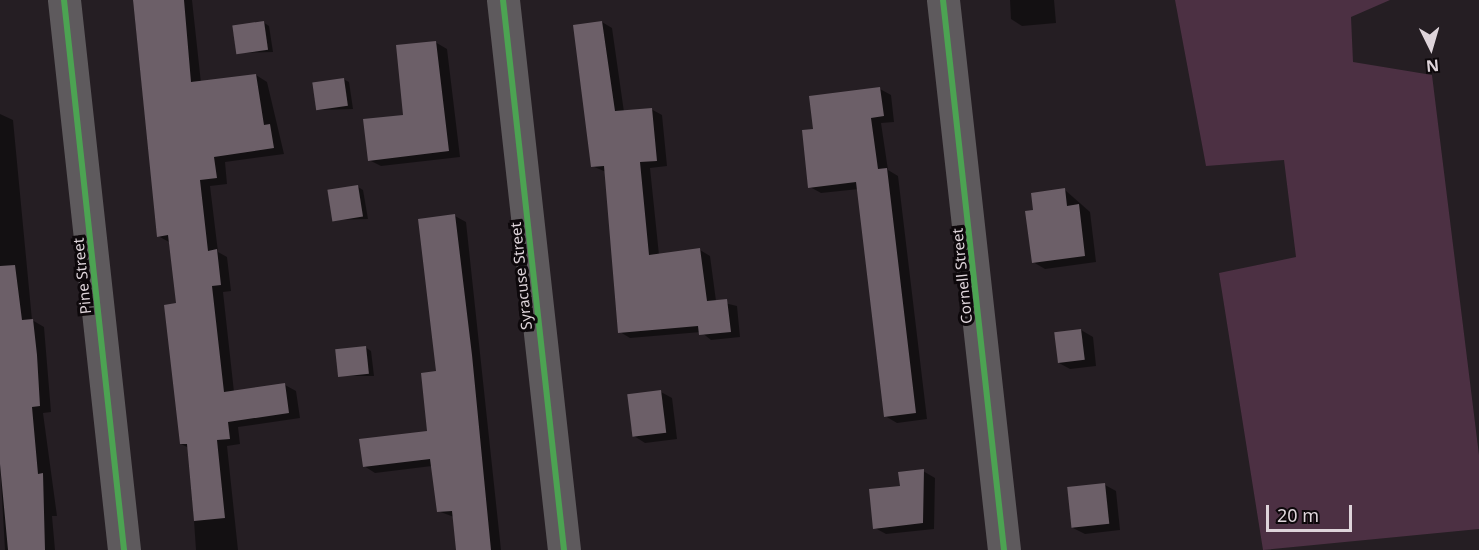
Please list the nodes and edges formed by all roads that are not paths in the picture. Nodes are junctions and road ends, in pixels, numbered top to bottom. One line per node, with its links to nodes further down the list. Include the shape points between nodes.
1 (63, 0): 4 (street, Pine Street)
2 (503, 0): 5 (street, Syracuse Street)
3 (943, 0): 6 (street, Cornell Street)
4 (124, 550)
5 (564, 550)
6 (1004, 550)

